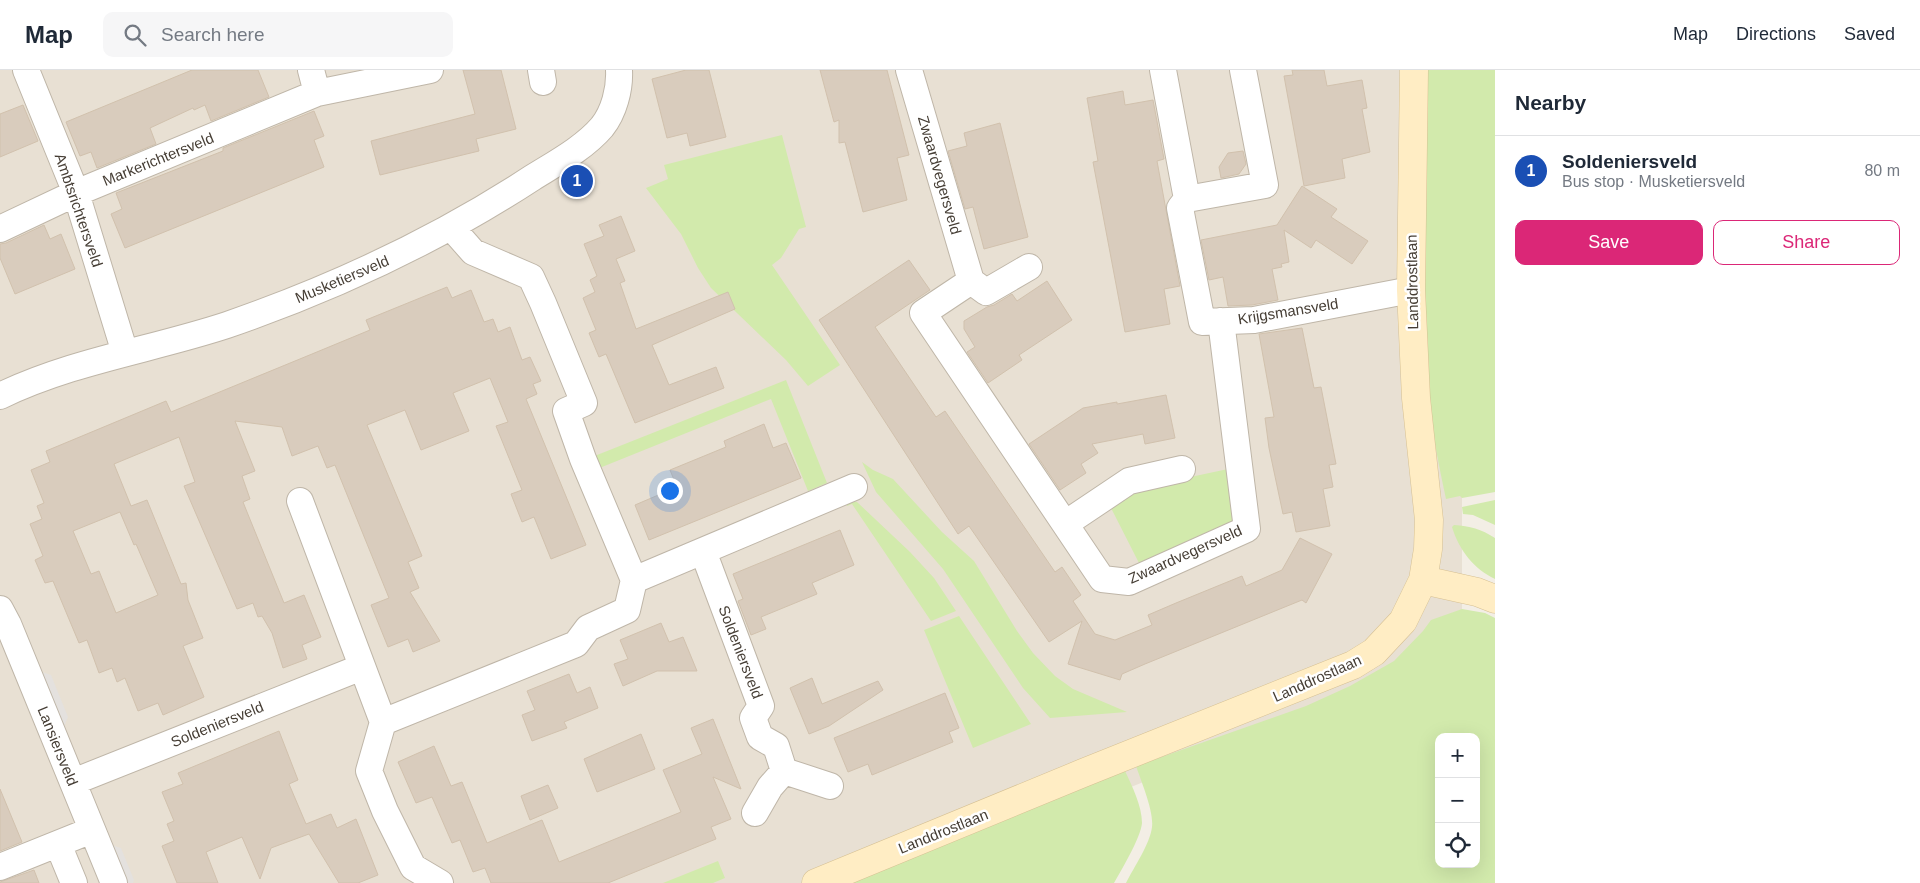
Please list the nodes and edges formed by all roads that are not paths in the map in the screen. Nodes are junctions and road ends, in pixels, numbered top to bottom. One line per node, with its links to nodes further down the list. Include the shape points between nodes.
1 (26, 70): 9 (street, Ambtsrichtersveld)
2 (430, 70): 8 (street, Markerichtersveld)
3 (619, 70): 11 (street, Musketiersveld, via 614,104 604,124 590,138 516,189)
4 (909, 70): 14 (street, Zwaardvegersveld)
5 (1163, 70): 10 (street, Krijgsmansveld)
6 (1243, 70): 10 (street, via 1264,185)
7 (1414, 70): 15 (street, Landdrostlaan)
8 (314, 82): 9 (street, Markerichtersveld)
9 (76, 193): 12 (street, Markerichtersveld); 17 (street, Ambtsrichtersveld)
10 (1187, 199): 16 (street, Krijgsmansveld, via 1180,208 1202,322)
11 (451, 227): 17 (street, Musketiersveld, via 310,294 226,325); 24 (street, via 473,252 531,277 584,403 566,411 583,460)
12 (0, 229)
13 (1029, 267): 14 (street, via 986,292)
14 (971, 281): 22 (street, Zwaardvegersveld, via 923,313)
15 (1410, 290): 16 (street, Krijgsmansveld, via 1254,320); 25 (street, Landdrostlaan, via 1416,398 1429,520)
16 (1221, 321): 22 (street, Zwaardvegersveld, via 1247,529 1129,582 1102,579)
17 (125, 353): 18 (street, Musketiersveld, via 38,380)
18 (0, 396)
19 (1182, 469): 22 (street, via 1129,481)
20 (854, 487): 23 (street)
21 (300, 501): 28 (street)
22 (1065, 524)
23 (703, 551): 24 (street); 30 (street, Soldeniersveld, via 761,706 753,718 760,736 776,746)
24 (634, 580): 29 (street, via 627,610 588,628 576,644)
25 (1423, 580): 26 (street); 40 (street, Landdrostlaan, via 1403,621 1374,652 1353,665)
26 (1495, 599)
27 (0, 609): 31 (street, Lansiersveld)
28 (362, 667): 29 (street); 31 (street, Soldeniersveld)
29 (382, 722): 39 (street, via 369,771 413,867)
30 (784, 771): 32 (street); 33 (street)
31 (73, 782): 34 (street, Lansiersveld)
32 (830, 786)
33 (755, 813)
34 (92, 830): 35 (street); 38 (street, Lansiersveld)
35 (58, 844): 36 (street); 37 (street)
36 (0, 867)
37 (74, 883)
38 (114, 883)
39 (440, 883)
40 (816, 883)

